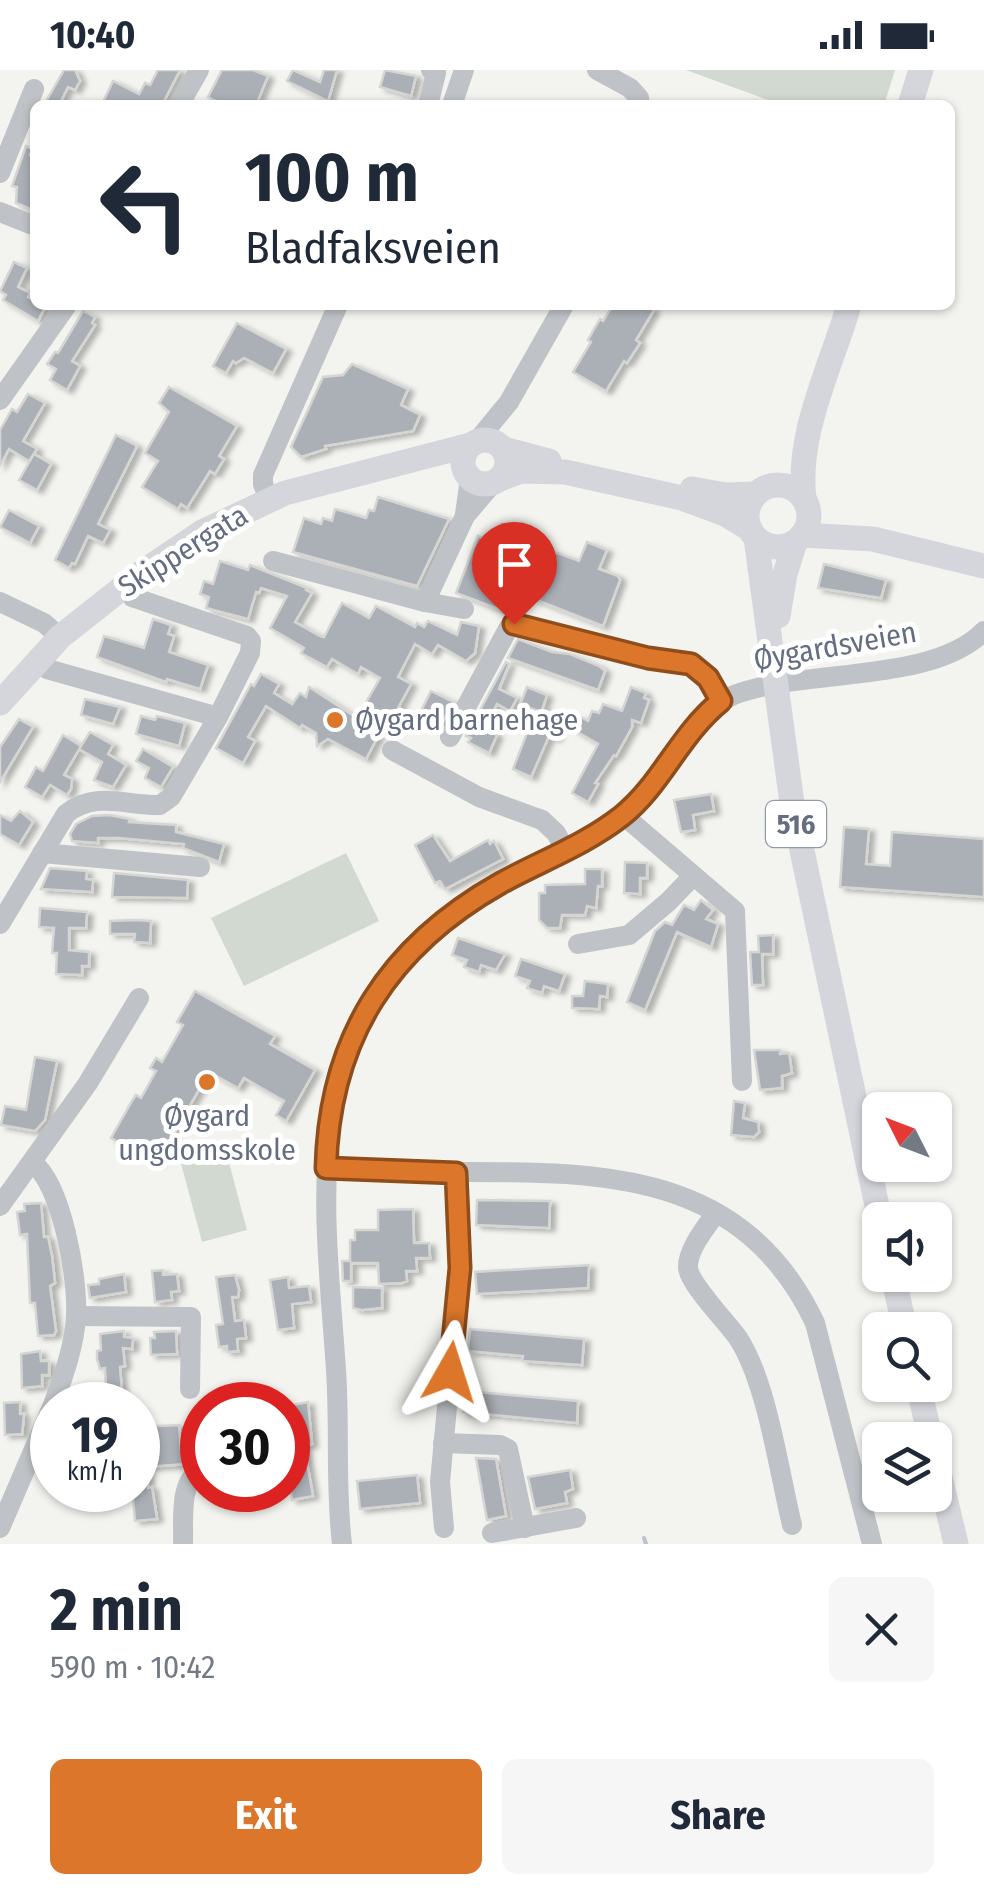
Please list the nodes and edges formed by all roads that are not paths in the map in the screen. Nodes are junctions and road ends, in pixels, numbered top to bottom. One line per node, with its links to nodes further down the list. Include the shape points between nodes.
1 (199, 70): 7 (street)
2 (432, 70): 8 (street)
3 (464, 70): 9 (street)
4 (597, 70): 10 (street)
5 (920, 70): 11 (main road)
6 (34, 89): 12 (street)
7 (182, 100)
8 (434, 100)
9 (454, 100)
10 (640, 100)
11 (911, 100)
12 (4, 151): 13 (street)
13 (0, 173)
14 (0, 212): 15 (street)
15 (30, 224)
16 (63, 310): 20 (street)
17 (336, 310): 26 (street, via 268,463)
18 (561, 310): 22 (street)
19 (847, 310): 21 (main road, 516)
20 (0, 400)
21 (812, 418): 25 (main road, 516); 27 (main road, 516, via 802,469)
22 (487, 445): 23 (main road, Skippergata); 24 (main road, via 507,465); 24 (main road, via 462,458); 25 (main road, Skippergata, via 686,488)
23 (404, 464): 24 (main road, Skippergata, via 440,465); 26 (main road, Skippergata)
24 (482, 479): 28 (main road, Skippergata, via 565,472 682,498 725,514); 35 (street, via 464,504 466,516)
25 (760, 491): 27 (main road, via 786,486); 28 (main road, 516, via 748,508)
26 (277, 496): 38 (main road, Skippergata, via 175,548)
27 (806, 504): 29 (main road, 516, via 808,520); 30 (main road)
28 (753, 534): 29 (main road, via 771,546); 39 (main road, 516)
29 (798, 538): 30 (main road); 39 (main road, 516, via 782,588)
30 (873, 539): 32 (main road)
31 (273, 561): 35 (street, Skippergata)
32 (984, 566)
33 (132, 597): 43 (street, via 251,642)
34 (0, 602): 38 (street)
35 (425, 602): 36 (street, Skippergata)
36 (464, 608)
37 (984, 631): 41 (street, Øygardsveien, via 928,661)
38 (60, 638): 42 (main road, Skippergata)
39 (773, 661): 58 (main road, 516, via 792,803)
40 (47, 669): 43 (street)
41 (729, 697): 44 (street, via 691,664 514,624); 46 (street, Øygardsveien, via 688,731)
42 (0, 703)
43 (218, 717): 48 (street, via 166,803 77,804)
44 (450, 737)
45 (392, 750): 47 (street, via 479,797 542,820)
46 (624, 815): 47 (street, Øygardsveien); 50 (street)
47 (566, 850): 56 (street, Øygardsveien, via 451,914 388,976 348,1049)
48 (42, 853): 49 (street); 51 (street)
49 (200, 867)
50 (693, 876): 52 (street, via 628,935); 54 (street, via 736,911)
51 (0, 924)
52 (578, 944)
53 (139, 998): 55 (street)
54 (742, 1081)
55 (33, 1162): 59 (street); 61 (street, via 59,1211)
56 (326, 1168): 57 (street); 75 (street, Øygardsveien)
57 (456, 1173): 60 (street, via 614,1178 668,1190); 64 (street, via 460,1268)
58 (876, 1202)
59 (0, 1206)
60 (716, 1212): 69 (street, via 688,1270 746,1352); 76 (street, via 780,1268 815,1322)
61 (76, 1316): 62 (street); 63 (street, via 191,1317)
62 (61, 1382)
63 (190, 1382)
64 (444, 1443): 71 (street); 72 (street, via 508,1448)
65 (30, 1459): 70 (street)
66 (186, 1512): 74 (street)
67 (948, 1512): 77 (main road)
68 (576, 1518): 72 (street)
69 (792, 1525)
70 (0, 1528)
71 (444, 1528)
72 (525, 1528): 73 (street)
73 (492, 1533)
74 (183, 1544)
75 (342, 1544)
76 (872, 1544)
77 (956, 1544)

